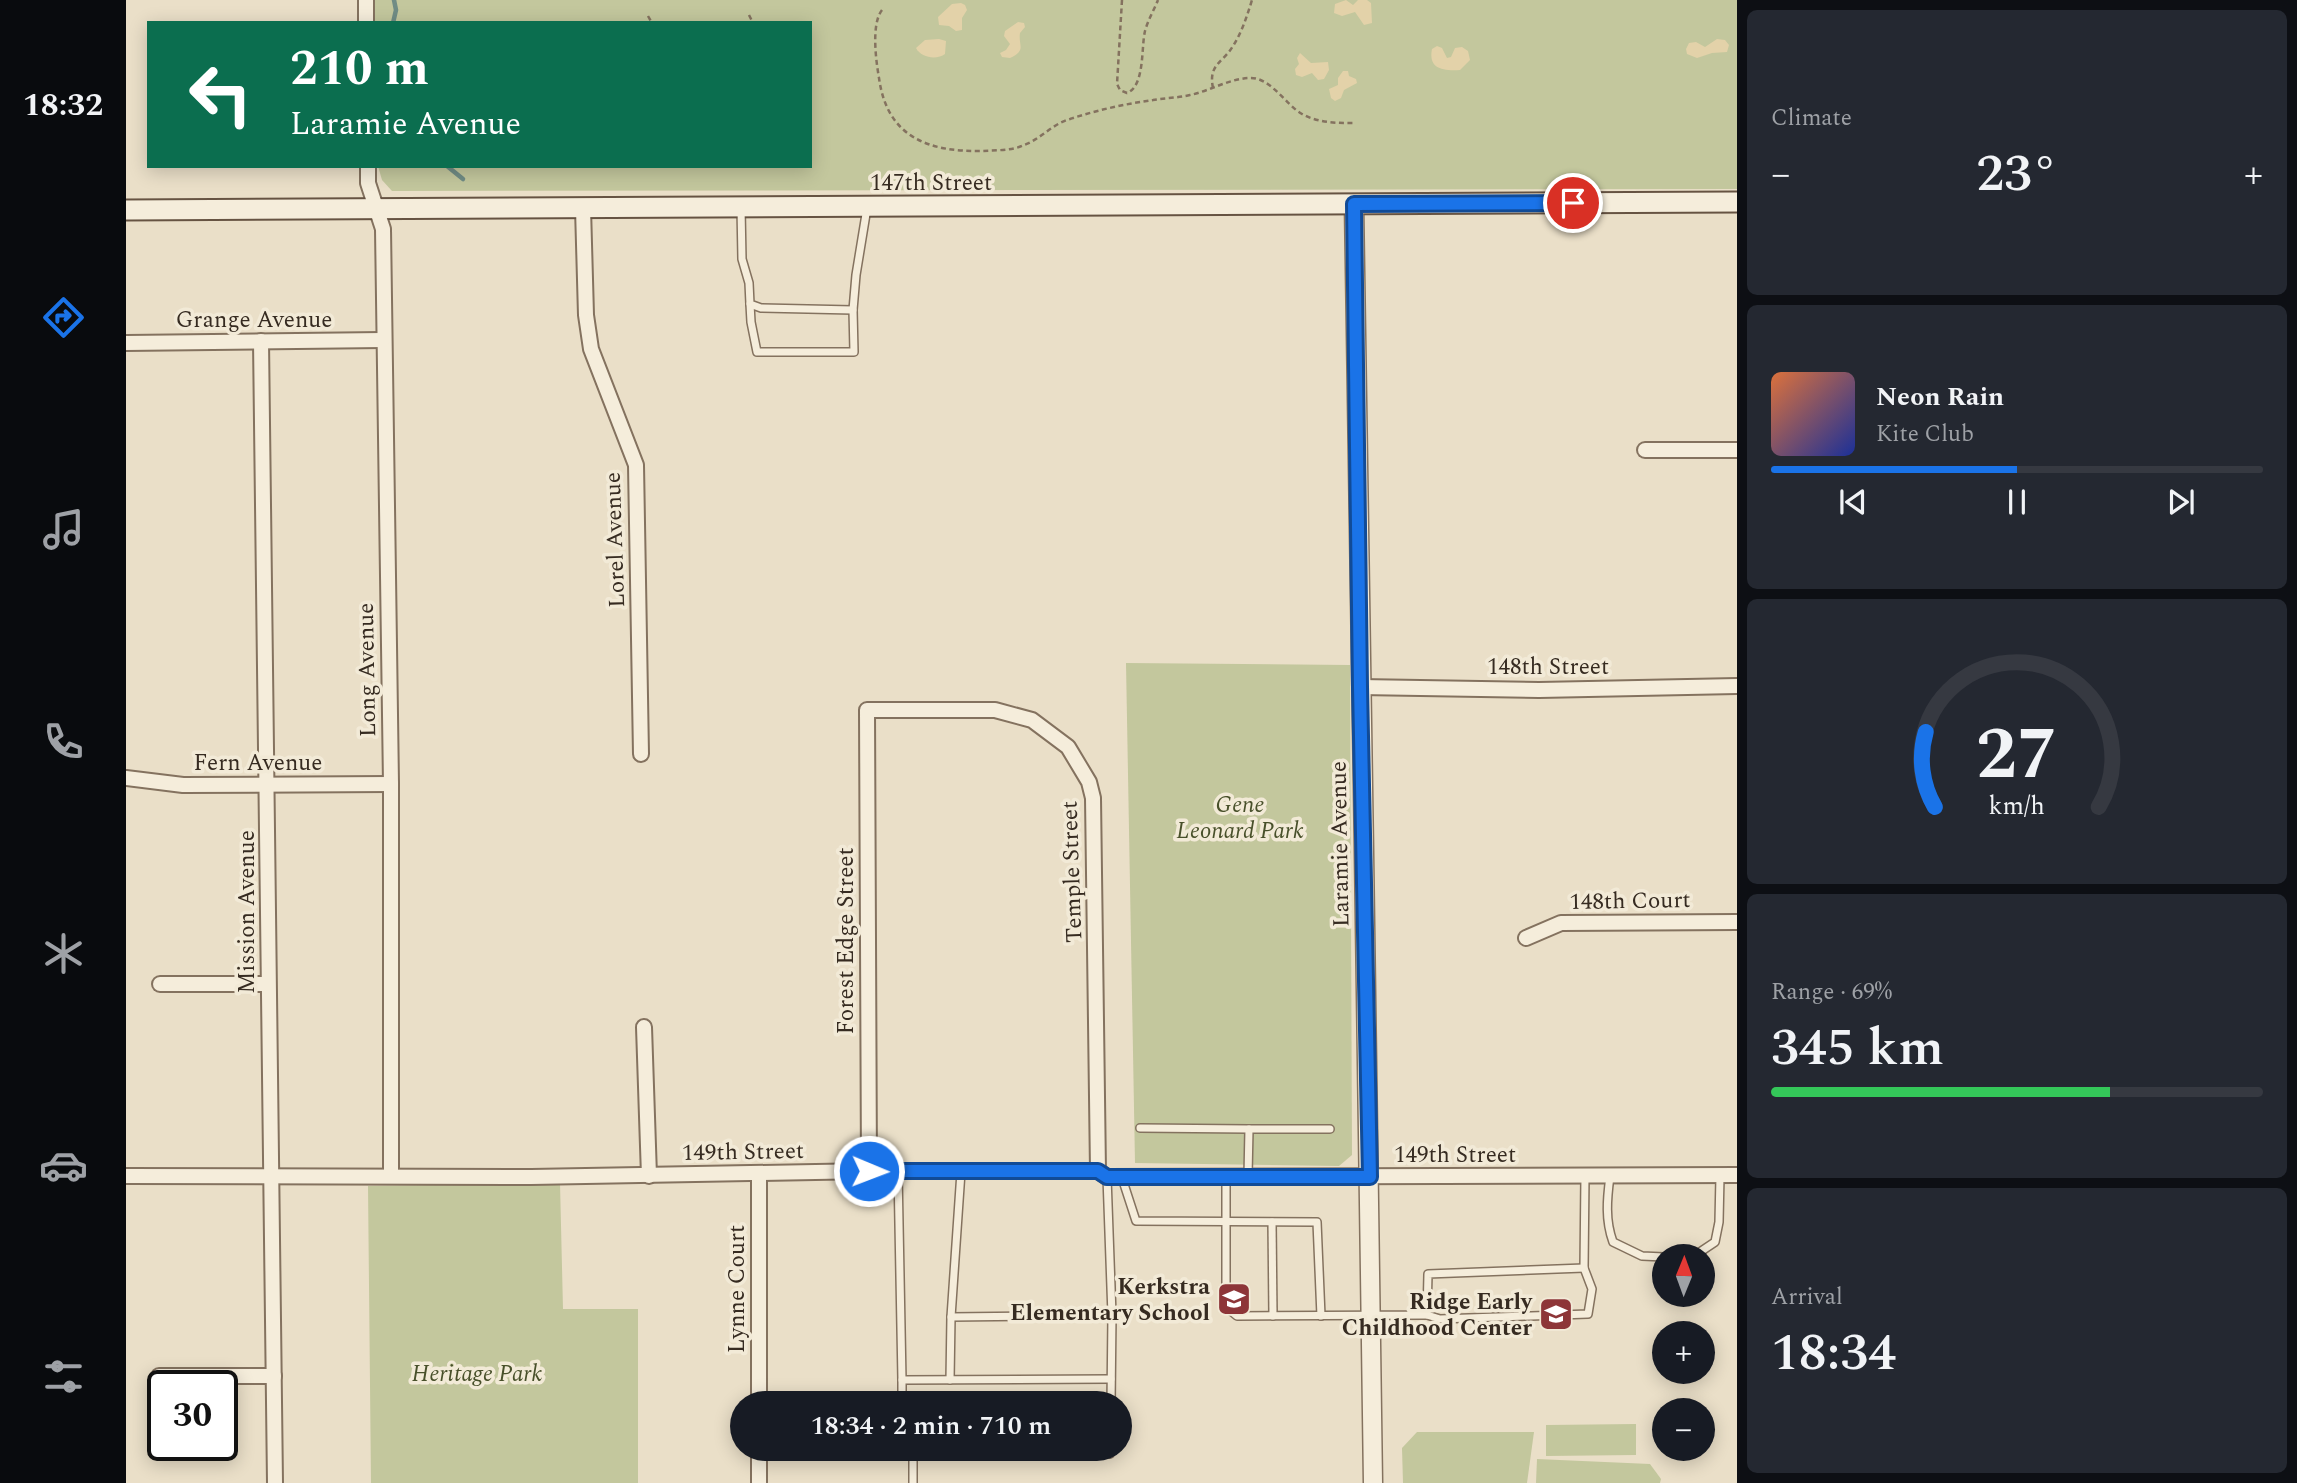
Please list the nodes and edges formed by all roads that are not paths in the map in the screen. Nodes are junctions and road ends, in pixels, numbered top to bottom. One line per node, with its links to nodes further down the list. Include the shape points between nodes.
1 (366, 0): 2 (street)
2 (366, 21)
3 (368, 168): 9 (street, Long Avenue)
4 (1737, 202): 5 (main road, 147th Street)
5 (1354, 204): 6 (main road, 147th Street); 18 (street, Laramie Avenue)
6 (867, 206): 7 (main road, 147th Street); 12 (lane)
7 (741, 207): 8 (main road, 147th Street); 11 (lane)
8 (583, 208): 9 (main road, 147th Street); 21 (street, Lorel Avenue, via 591,349 636,465)
9 (376, 209): 10 (main road, 147th Street); 13 (street, Long Avenue, via 383,229)
10 (126, 210)
11 (750, 304): 12 (lane, via 761,309); 12 (lane, via 757,352 854,352)
12 (853, 310)
13 (383, 340): 14 (street, Grange Avenue); 23 (street, Long Avenue)
14 (261, 341): 15 (street, Grange Avenue); 24 (street, Mission Avenue)
15 (126, 343)
16 (1645, 450): 17 (street)
17 (1737, 450)
18 (1360, 687): 19 (street, 148th Street); 48 (street, Laramie Avenue)
19 (1737, 687)
20 (867, 710): 33 (street, Forest Edge Street); 37 (street, Temple Street, via 1011,713 1032,720 1068,747 1089,782 1095,819)
21 (641, 754)
22 (126, 778): 24 (street, Fern Avenue, via 183,785)
23 (391, 784): 24 (street, Fern Avenue); 41 (street, Long Avenue)
24 (269, 786): 28 (street, Mission Avenue)
25 (1737, 922): 26 (street, 148th Court, via 1561,923)
26 (1526, 938)
27 (160, 984): 28 (street)
28 (268, 984): 40 (street, Mission Avenue)
29 (644, 1027): 42 (street)
30 (1140, 1128): 31 (lane)
31 (1249, 1129): 32 (lane); 47 (lane)
32 (1330, 1129)
33 (869, 1171): 34 (street, 149th Street); 36 (street, 149th Street)
34 (898, 1172): 35 (street, 149th Street); 63 (lane)
35 (961, 1172): 37 (street, 149th Street); 58 (lane)
36 (759, 1174): 42 (street, 149th Street); 65 (street, Lynne Court)
37 (1109, 1175): 46 (street, 149th Street); 49 (lane, via 1136,1221); 54 (lane)
38 (1720, 1175): 39 (street, 149th Street); 44 (street, 149th Street); 51 (lane, via 1719,1222)
39 (1737, 1175)
40 (272, 1176): 41 (street, 149th Street); 45 (street, 149th Street); 61 (street, Mission Avenue)
41 (391, 1176): 42 (street, 149th Street)
42 (649, 1176)
43 (1585, 1176): 44 (street, 149th Street); 48 (street, 149th Street); 53 (lane)
44 (1610, 1176): 52 (lane, via 1608,1228 1613,1242)
45 (126, 1177)
46 (1226, 1177): 47 (street, 149th Street); 49 (lane)
47 (1248, 1177): 48 (street, 149th Street)
48 (1370, 1177): 59 (street, Laramie Avenue)
49 (1226, 1222): 50 (lane); 56 (lane, via 1226,1307 1237,1316)
50 (1272, 1222): 56 (lane); 57 (lane, via 1317,1222)
51 (1712, 1244)
52 (1652, 1256)
53 (1584, 1268): 55 (lane, via 1427,1274); 55 (lane, via 1592,1289 1588,1314 1440,1319)
54 (1112, 1315): 58 (lane); 62 (lane)
55 (1427, 1315): 59 (lane)
56 (1273, 1316): 57 (lane)
57 (1321, 1316): 59 (lane)
58 (951, 1317): 64 (lane)
59 (1371, 1317): 73 (street, Laramie Avenue)
60 (238, 1376): 61 (street)
61 (274, 1376): 70 (street, Mission Avenue)
62 (1111, 1379): 64 (lane); 67 (lane)
63 (902, 1380): 64 (lane); 66 (lane)
64 (950, 1380)
65 (759, 1391)
66 (902, 1391)
67 (1111, 1391)
68 (759, 1461): 71 (street)
69 (913, 1461): 72 (lane)
70 (275, 1483)
71 (760, 1483)
72 (913, 1483)
73 (1373, 1483)

